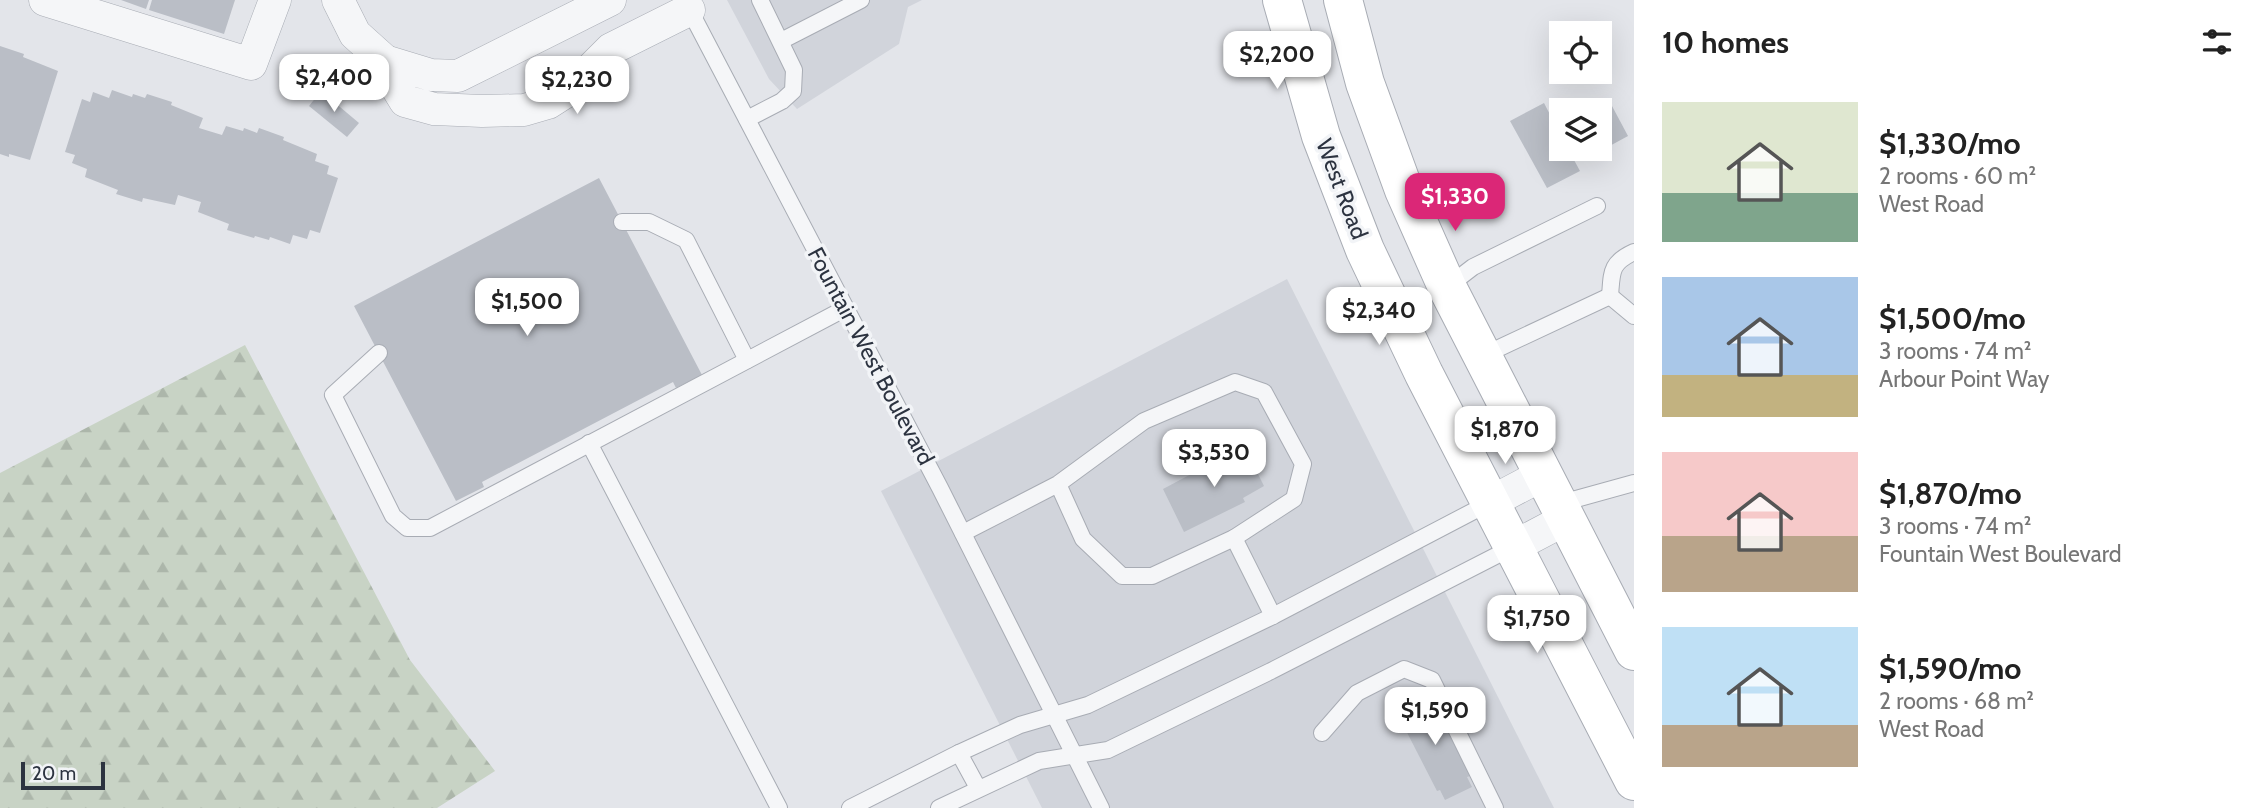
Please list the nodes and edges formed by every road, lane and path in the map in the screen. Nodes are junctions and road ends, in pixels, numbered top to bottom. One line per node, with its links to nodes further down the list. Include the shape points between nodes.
1 (45, 0): 2 (street, via 251,65)
2 (275, 0)
3 (338, 0): 11 (street, via 355,34)
4 (610, 0): 11 (street, via 458,76 430,75)
5 (760, 0): 10 (lane)
6 (861, 0): 10 (lane)
7 (1282, 0): 27 (street, West Road, via 1321,136 1365,250)
8 (1343, 0): 16 (street, via 1365,83 1399,178)
9 (686, 5): 11 (street, via 611,49 573,87 548,103 524,110 434,109 405,101); 12 (lane, Fountain West Boulevard)
10 (781, 41): 12 (lane, via 794,70 793,91)
11 (385, 61)
12 (747, 119): 18 (lane, Fountain West Boulevard)
13 (1597, 206): 16 (lane, via 1473,267)
14 (622, 222): 22 (lane, via 649,222 686,240)
15 (1634, 252): 17 (lane, via 1612,268)
16 (1447, 288): 21 (street)
17 (1610, 296): 19 (lane); 21 (lane)
18 (846, 308): 22 (lane); 28 (lane, Fountain West Boulevard)
19 (1634, 316)
20 (379, 353): 23 (lane, via 333,395 393,516 407,528 430,528)
21 (1482, 356): 26 (street)
22 (747, 360): 23 (lane)
23 (589, 443): 39 (lane)
24 (1634, 483): 26 (lane)
25 (1058, 484): 28 (lane); 29 (lane, via 1083,539 1122,576 1152,576); 29 (lane, via 1144,421 1235,382 1264,392 1303,464 1294,499)
26 (1555, 499): 27 (street); 30 (street); 32 (street)
27 (1491, 502): 30 (street, West Road); 31 (lane)
28 (963, 533): 33 (lane, Fountain West Boulevard)
29 (1234, 538): 31 (lane)
30 (1515, 546): 36 (lane, via 1121,744); 37 (street, West Road)
31 (1273, 616): 33 (lane, via 1088,705)
32 (1634, 651)
33 (1054, 715): 35 (lane); 36 (lane, Fountain West Boulevard)
34 (1322, 733): 43 (lane, via 1357,693 1405,669 1432,680)
35 (959, 753): 38 (lane); 40 (lane)
36 (1075, 757): 38 (lane, via 1039,761); 42 (lane, Fountain West Boulevard)
37 (1634, 781)
38 (978, 788): 41 (lane)
39 (779, 808)
40 (850, 808)
41 (939, 808)
42 (1101, 808)
43 (1495, 808)

